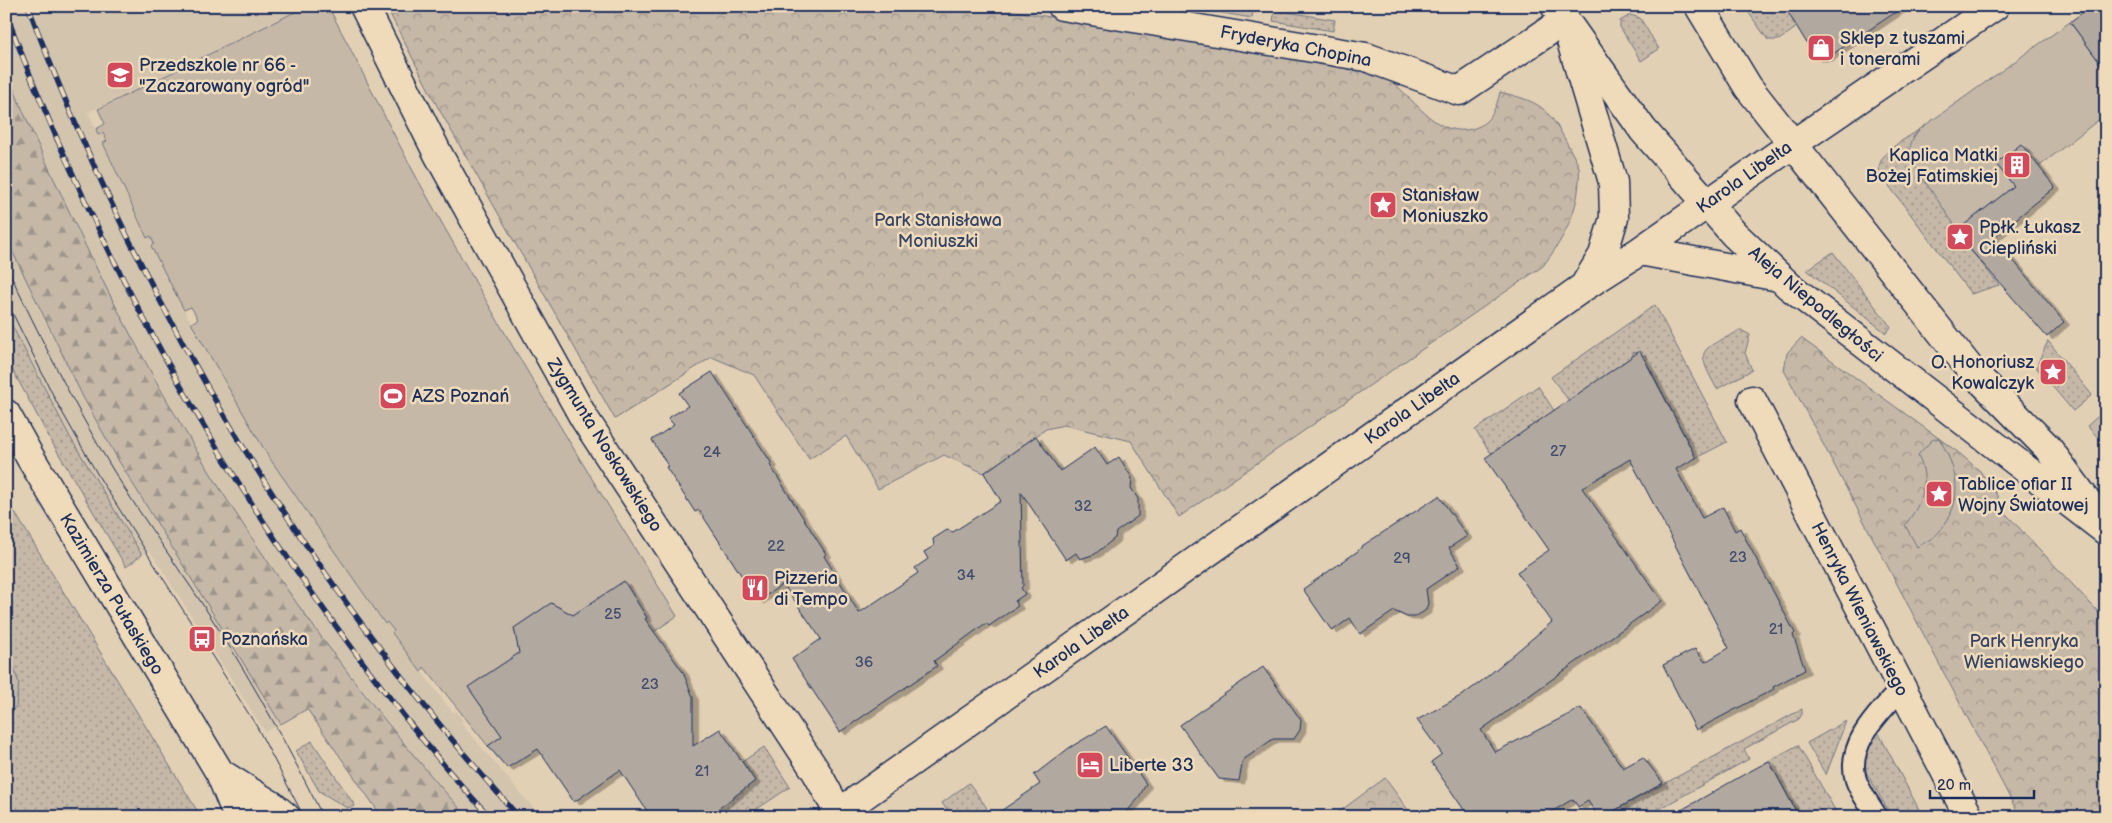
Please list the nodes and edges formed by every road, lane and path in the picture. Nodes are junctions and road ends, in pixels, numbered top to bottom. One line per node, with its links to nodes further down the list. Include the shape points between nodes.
1 (364, 6): 16 (street, Zygmunta Noskowskiego, via 438,154 584,418 817,773)
2 (1062, 6): 5 (street, Fryderyka Chopina, via 1366,57 1459,91)
3 (1699, 6): 6 (street, Aleja Niepodległości, via 1748,87)
4 (1995, 6): 6 (street, Karola Libelta)
5 (1560, 13): 7 (street, Aleja Niepodległości, via 1643,130); 10 (street, via 1613,182 1614,218 1603,256)
6 (1793, 144): 7 (street, Karola Libelta); 13 (street, Aleja Niepodległości, via 1971,370 2047,448)
7 (1706, 204): 8 (street, Karola Libelta); 9 (street, Aleja Niepodległości)
8 (1640, 251): 9 (street); 10 (street, Karola Libelta)
9 (1779, 277): 13 (street, Aleja Niepodległości)
10 (1582, 288): 16 (street, Karola Libelta)
11 (1752, 400): 14 (street, Henryka Wieniawskiego)
12 (6, 414): 15 (street, Kazimierza Pułaskiego)
13 (2106, 529)
14 (1902, 688): 19 (lane, via 1872,720 1854,755 1856,780); 20 (street, Henryka Wieniawskiego)
15 (220, 773): 17 (street, Kazimierza Pułaskiego); 18 (street, Kazimierza Pułaskiego)
16 (837, 815)
17 (238, 817)
18 (286, 817)
19 (1877, 817)
20 (1969, 817)

